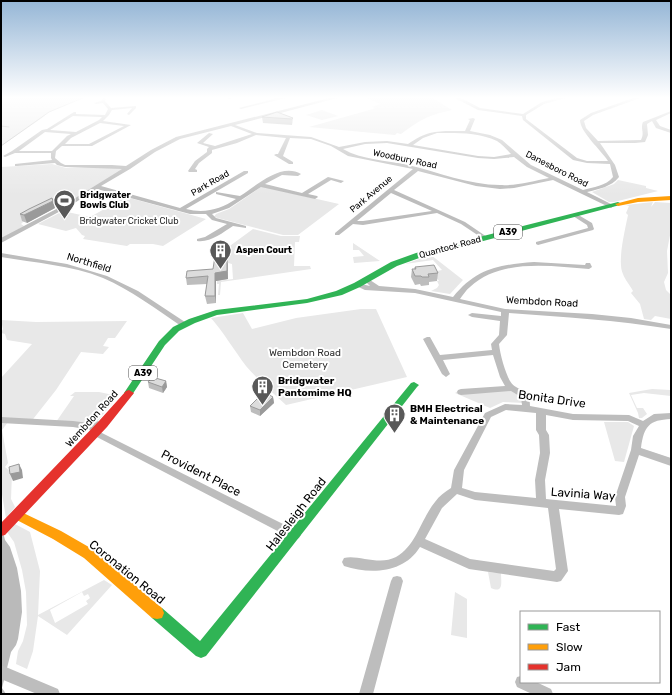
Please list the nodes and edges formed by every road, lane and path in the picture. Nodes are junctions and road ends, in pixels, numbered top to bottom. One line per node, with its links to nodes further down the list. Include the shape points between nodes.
1 (84, 129): 10 (street)
2 (120, 129): 16 (street, via 90,145)
3 (214, 129): 29 (street, via 178,138)
4 (244, 129): 12 (street, Woodbury Road)
5 (537, 129): 27 (street, via 571,157 587,162)
6 (586, 129): 14 (street)
7 (645, 129): 14 (street, via 646,135 640,142)
8 (46, 130): 10 (street); 20 (street)
9 (467, 132): 17 (street, Danesboro Road, via 437,132 421,137); 24 (street, Danesboro Road, via 500,141)
10 (76, 133): 16 (street)
11 (211, 134): 18 (street, via 196,144)
12 (256, 134): 13 (street, Woodbury Road); 18 (street)
13 (289, 136): 19 (street, Woodbury Road, via 323,140); 26 (street, via 278,155)
14 (596, 142): 27 (street)
15 (365, 143): 17 (street); 19 (street); 22 (street)
16 (62, 145): 21 (street)
17 (410, 145): 24 (street, via 478,157)
18 (213, 147): 31 (street, via 191,171)
19 (339, 148): 22 (street, Woodbury Road)
20 (14, 152): 21 (street); 23 (street)
21 (53, 152): 25 (street)
22 (350, 155): 30 (street, Woodbury Road)
23 (5, 156)
24 (515, 156): 34 (street, Danesboro Road)
25 (55, 161): 28 (street); 29 (street, via 63,166)
26 (290, 163)
27 (611, 163): 39 (street, via 616,173 612,182)
28 (17, 165)
29 (128, 168): 37 (street)
30 (416, 169): 34 (street, Woodbury Road, via 476,184 500,187 526,185); 38 (street, Park Avenue)
31 (195, 171)
32 (246, 172): 48 (street, Park Road)
33 (298, 174): 36 (street, via 280,173)
34 (554, 178): 39 (street, Danesboro Road)
35 (340, 181): 41 (street, via 327,178)
36 (261, 185): 41 (street); 43 (street)
37 (97, 187): 48 (street, Park Road); 58 (street)
38 (390, 190): 49 (street); 52 (street, Park Avenue)
39 (583, 192): 47 (street, Danesboro Road)
40 (218, 193): 43 (street)
41 (304, 194): 42 (street)
42 (315, 197)
43 (240, 198): 50 (street, via 223,209)
44 (671, 198): 45 (main road, Quantock Road / A39)
45 (654, 199): 46 (main road, Quantock Road / A39); 47 (main road, Quantock Road / A39)
46 (671, 202)
47 (611, 206): 51 (main road, Quantock Road / A39)
48 (182, 209): 50 (street, Park Road)
49 (440, 212): 52 (street, via 363,223); 56 (street)
50 (208, 213): 53 (street, via 214,219)
51 (575, 215): 56 (main road, Quantock Road / A39); 59 (street, via 590,224 591,229)
52 (352, 222): 55 (street, Park Avenue)
53 (232, 224): 54 (street); 57 (street, via 209,241)
54 (244, 227)
55 (337, 234)
56 (485, 238): 62 (main road, Quantock Road / A39, via 402,260)
57 (199, 240)
58 (1, 241)
59 (538, 242)
60 (1, 255): 68 (street, Northfield, via 76,268 106,277)
61 (589, 268): 65 (street, via 531,265 506,268 475,278 463,287)
62 (367, 280): 63 (main road, Wembdon Road / A39); 64 (street)
63 (357, 286): 64 (street, Wembdon Road); 68 (main road, Wembdon Road / A39, via 318,299 216,313)
64 (377, 288): 65 (street, Wembdon Road, via 415,291)
65 (455, 300): 67 (street, Wembdon Road)
66 (472, 315): 67 (street)
67 (504, 315): 69 (street, Wembdon Road, via 586,315 663,321); 71 (street, via 503,335 495,344)
68 (184, 324): 81 (main road, Wembdon Road / A39, via 162,343 134,387)
69 (671, 327)
70 (427, 339): 72 (street)
71 (496, 352): 72 (street); 75 (street, via 508,383)
72 (438, 358): 73 (street)
73 (446, 374)
74 (414, 385): 91 (main road, Halesleigh Road)
75 (514, 388): 76 (street); 77 (street, via 526,397)
76 (462, 392)
77 (526, 408): 78 (street, Bonita Drive); 86 (street, Bonita Drive, via 505,407 488,415 459,470)
78 (541, 411): 82 (street, Bonita Drive, via 573,417 629,418); 87 (street, via 545,449 540,480)
79 (671, 416): 82 (street, via 654,417)
80 (1, 420): 81 (street, via 91,427 94,424)
81 (103, 424): 83 (main road, Wembdon Road / A39)
82 (644, 425): 84 (street, Lavinia Way, via 638,436)
83 (96, 433): 89 (main road, Wembdon Road / A39); 91 (street, Provident Place)
84 (636, 450): 85 (street); 88 (street, Lavinia Way, via 620,497 619,512)
85 (671, 462)
86 (456, 490): 87 (street, Lavinia Way, via 475,496); 92 (street, via 436,509)
87 (541, 503): 88 (street, Lavinia Way)
88 (553, 505): 92 (street, via 562,566 562,571 557,577 469,564)
89 (17, 515): 90 (main road, Wembdon Road / A39); 95 (main road, Coronation Road, via 89,554)
90 (1, 531)
91 (295, 535): 95 (main road, Halesleigh Road, via 201,651)
92 (419, 541): 93 (street, via 405,557 390,565)
93 (348, 562)
94 (397, 581): 100 (street)
95 (195, 646)
96 (1, 672): 98 (street)
97 (525, 683): 101 (street)
98 (37, 691): 99 (street)
99 (53, 694)
100 (366, 694)
101 (546, 694)

